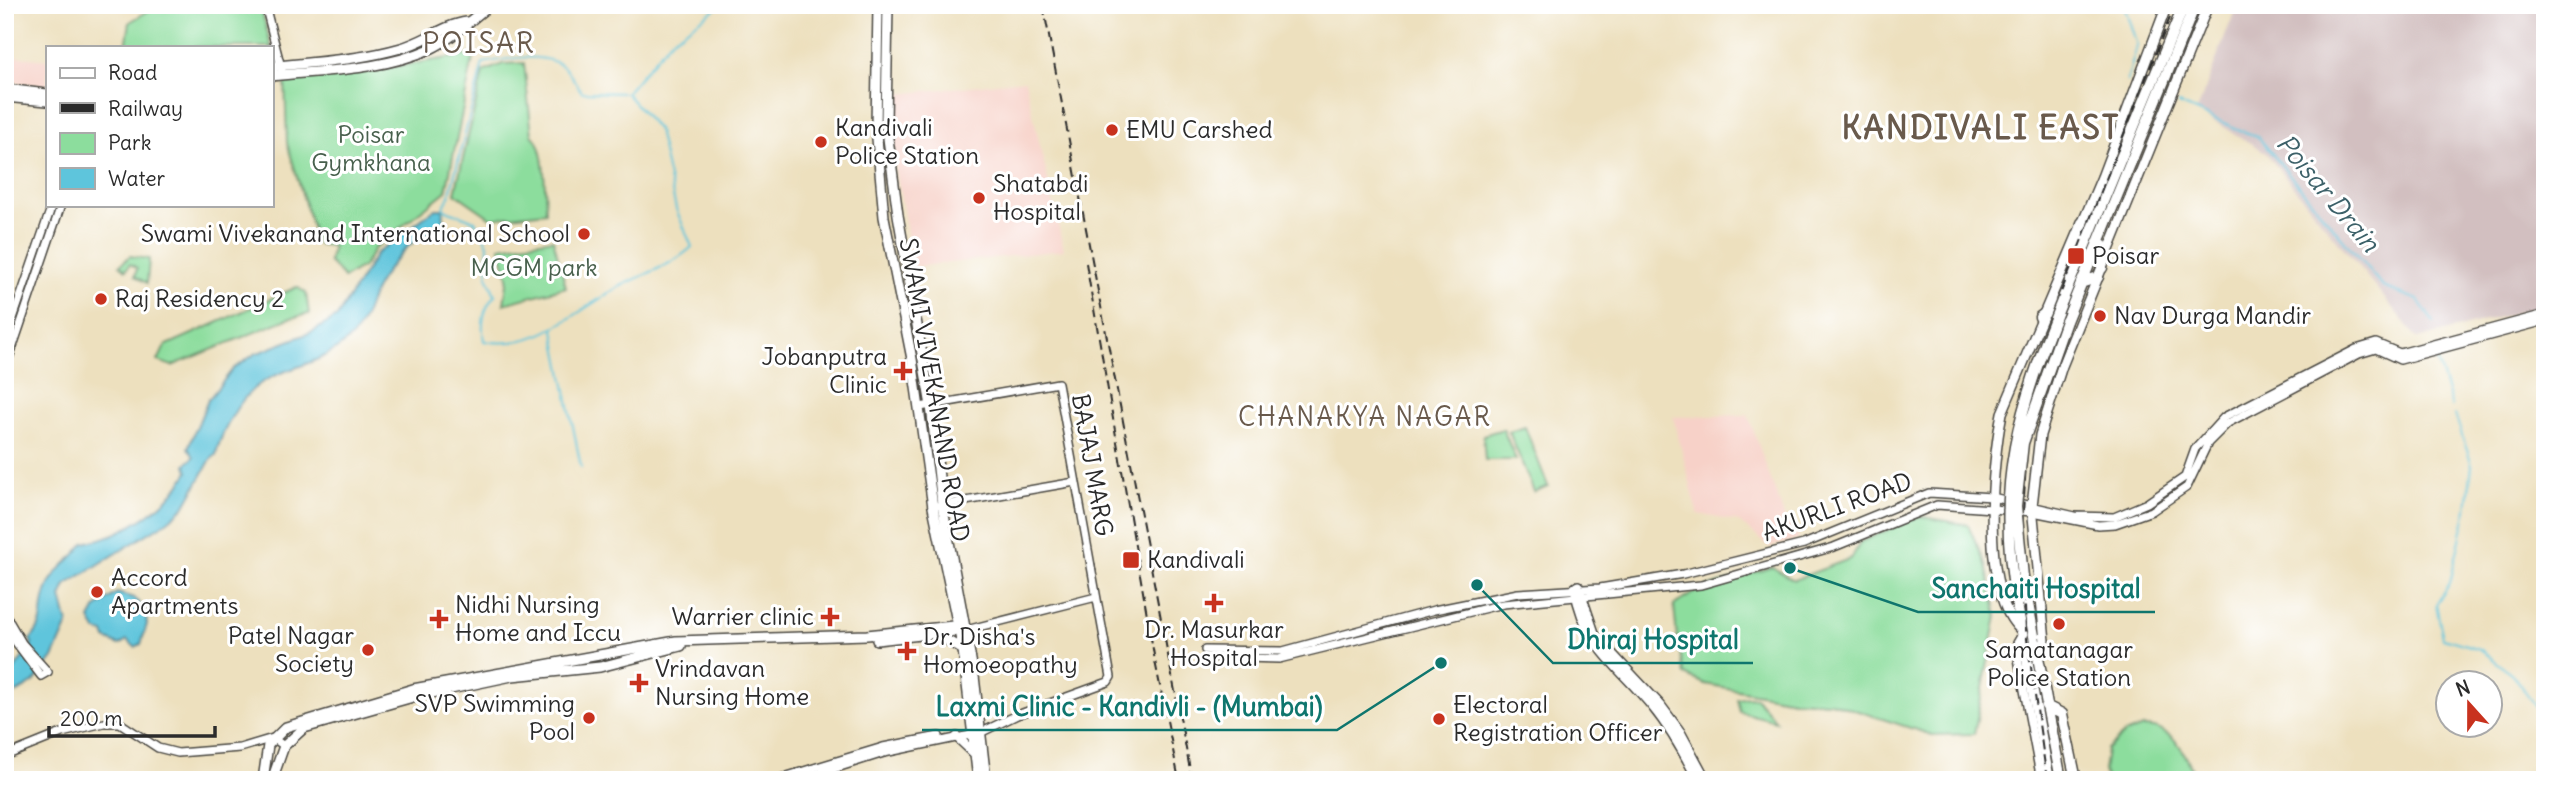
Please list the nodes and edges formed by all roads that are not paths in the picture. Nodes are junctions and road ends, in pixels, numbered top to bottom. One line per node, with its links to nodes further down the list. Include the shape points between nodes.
1 (265, 5): 10 (street)
2 (490, 5): 11 (main road, via 446,40 333,72)
3 (878, 5): 32 (main road, SWAMI VIVEKANAND ROAD, via 876,127 884,217)
4 (888, 5): 31 (main road, SWAMI VIVEKANAND ROAD, via 886,123)
5 (2167, 5): 19 (main road)
6 (2184, 5): 18 (highway)
7 (2195, 5): 18 (highway)
8 (2208, 5): 22 (main road)
9 (273, 46): 11 (street)
10 (273, 46)
11 (278, 72)
12 (5, 89): 13 (main road)
13 (46, 94)
14 (5, 97): 15 (main road)
15 (46, 101)
16 (52, 206): 29 (street)
17 (61, 206): 30 (street)
18 (2107, 208): 20 (highway); 21 (highway)
19 (2082, 223): 21 (highway); 26 (main road)
20 (2104, 230): 22 (highway); 23 (highway)
21 (2078, 260): 24 (highway)
22 (2100, 272): 23 (highway); 37 (main road, via 2040,435)
23 (2081, 284): 49 (highway, bridge, via 2023,443 2016,506)
24 (2062, 301): 26 (highway); 45 (highway, bridge, via 2026,394 2009,467 2008,540)
25 (2545, 314): 28 (street, AKURLI ROAD)
26 (2040, 317): 34 (main road, via 2001,413)
27 (2545, 321): 28 (street, AKURLI ROAD)
28 (2483, 334): 37 (street, AKURLI ROAD, via 2400,360 2372,349 2260,405 2221,428 2203,451 2188,487 2152,511 2098,525)
29 (5, 342)
30 (5, 370)
31 (931, 406): 32 (street); 33 (street, BAJAJ MARG, via 1058,383); 35 (main road, SWAMI VIVEKANAND ROAD)
32 (920, 407): 35 (main road, SWAMI VIVEKANAND ROAD)
33 (1075, 482): 35 (street); 39 (street, BAJAJ MARG)
34 (1992, 497): 36 (main road); 37 (street, AKURLI ROAD); 38 (street, AKURLI ROAD, via 1929,493 1820,538 1755,558)
35 (938, 506): 40 (main road, SWAMI VIVEKANAND ROAD); 43 (main road, SWAMI VIVEKANAND ROAD)
36 (1992, 509): 37 (street, AKURLI ROAD); 38 (street, AKURLI ROAD, via 1937,505 1834,547 1701,585); 45 (main road, via 2000,583 2009,620)
37 (2033, 509): 49 (main road, via 2045,641)
38 (1579, 594): 46 (main road, via 1583,624); 50 (street, AKURLI ROAD, via 1503,604 1279,659)
39 (1097, 597): 43 (street); 53 (street, BAJAJ MARG, via 1111,677 1108,682)
40 (954, 611): 43 (main road, SWAMI VIVEKANAND ROAD); 44 (main road)
41 (5, 614): 47 (street)
42 (5, 628): 47 (street)
43 (961, 628): 44 (main road); 48 (main road, SWAMI VIVEKANAND ROAD); 53 (main road, SWAMI VIVEKANAND ROAD)
44 (938, 631): 48 (main road); 55 (main road, via 676,641 413,689 286,727); 56 (main road, via 867,640 676,647 600,667 512,676 413,697 304,728)
45 (2021, 632): 69 (street, via 2017,653); 70 (highway)
46 (1600, 644): 67 (main road, via 1673,734); 68 (main road, via 1660,705)
47 (20, 645): 51 (street)
48 (963, 650): 53 (main road, SWAMI VIVEKANAND ROAD)
49 (2037, 653): 52 (highway)
50 (1207, 654)
51 (45, 673)
52 (2046, 706): 57 (highway, via 2062,714); 59 (highway)
53 (978, 730): 54 (street); 58 (main road, SWAMI VIVEKANAND ROAD); 63 (street, via 883,747); 66 (main road, SWAMI VIVEKANAND ROAD)
54 (957, 737): 58 (main road); 64 (street, via 884,753)
55 (273, 738): 56 (street); 60 (street, via 240,748 178,753 158,748 120,723 62,733); 61 (main road)
56 (284, 746): 62 (main road)
57 (2070, 752): 59 (highway); 72 (highway)
58 (974, 753): 65 (main road, SWAMI VIVEKANAND ROAD)
59 (2056, 754): 71 (highway)
60 (5, 756)
61 (262, 780)
62 (272, 780)
63 (774, 780)
64 (799, 780)
65 (978, 780)
66 (986, 780)
67 (1698, 780)
68 (1706, 780)
69 (2041, 780)
70 (2049, 780)
71 (2061, 780)
72 (2076, 780)

